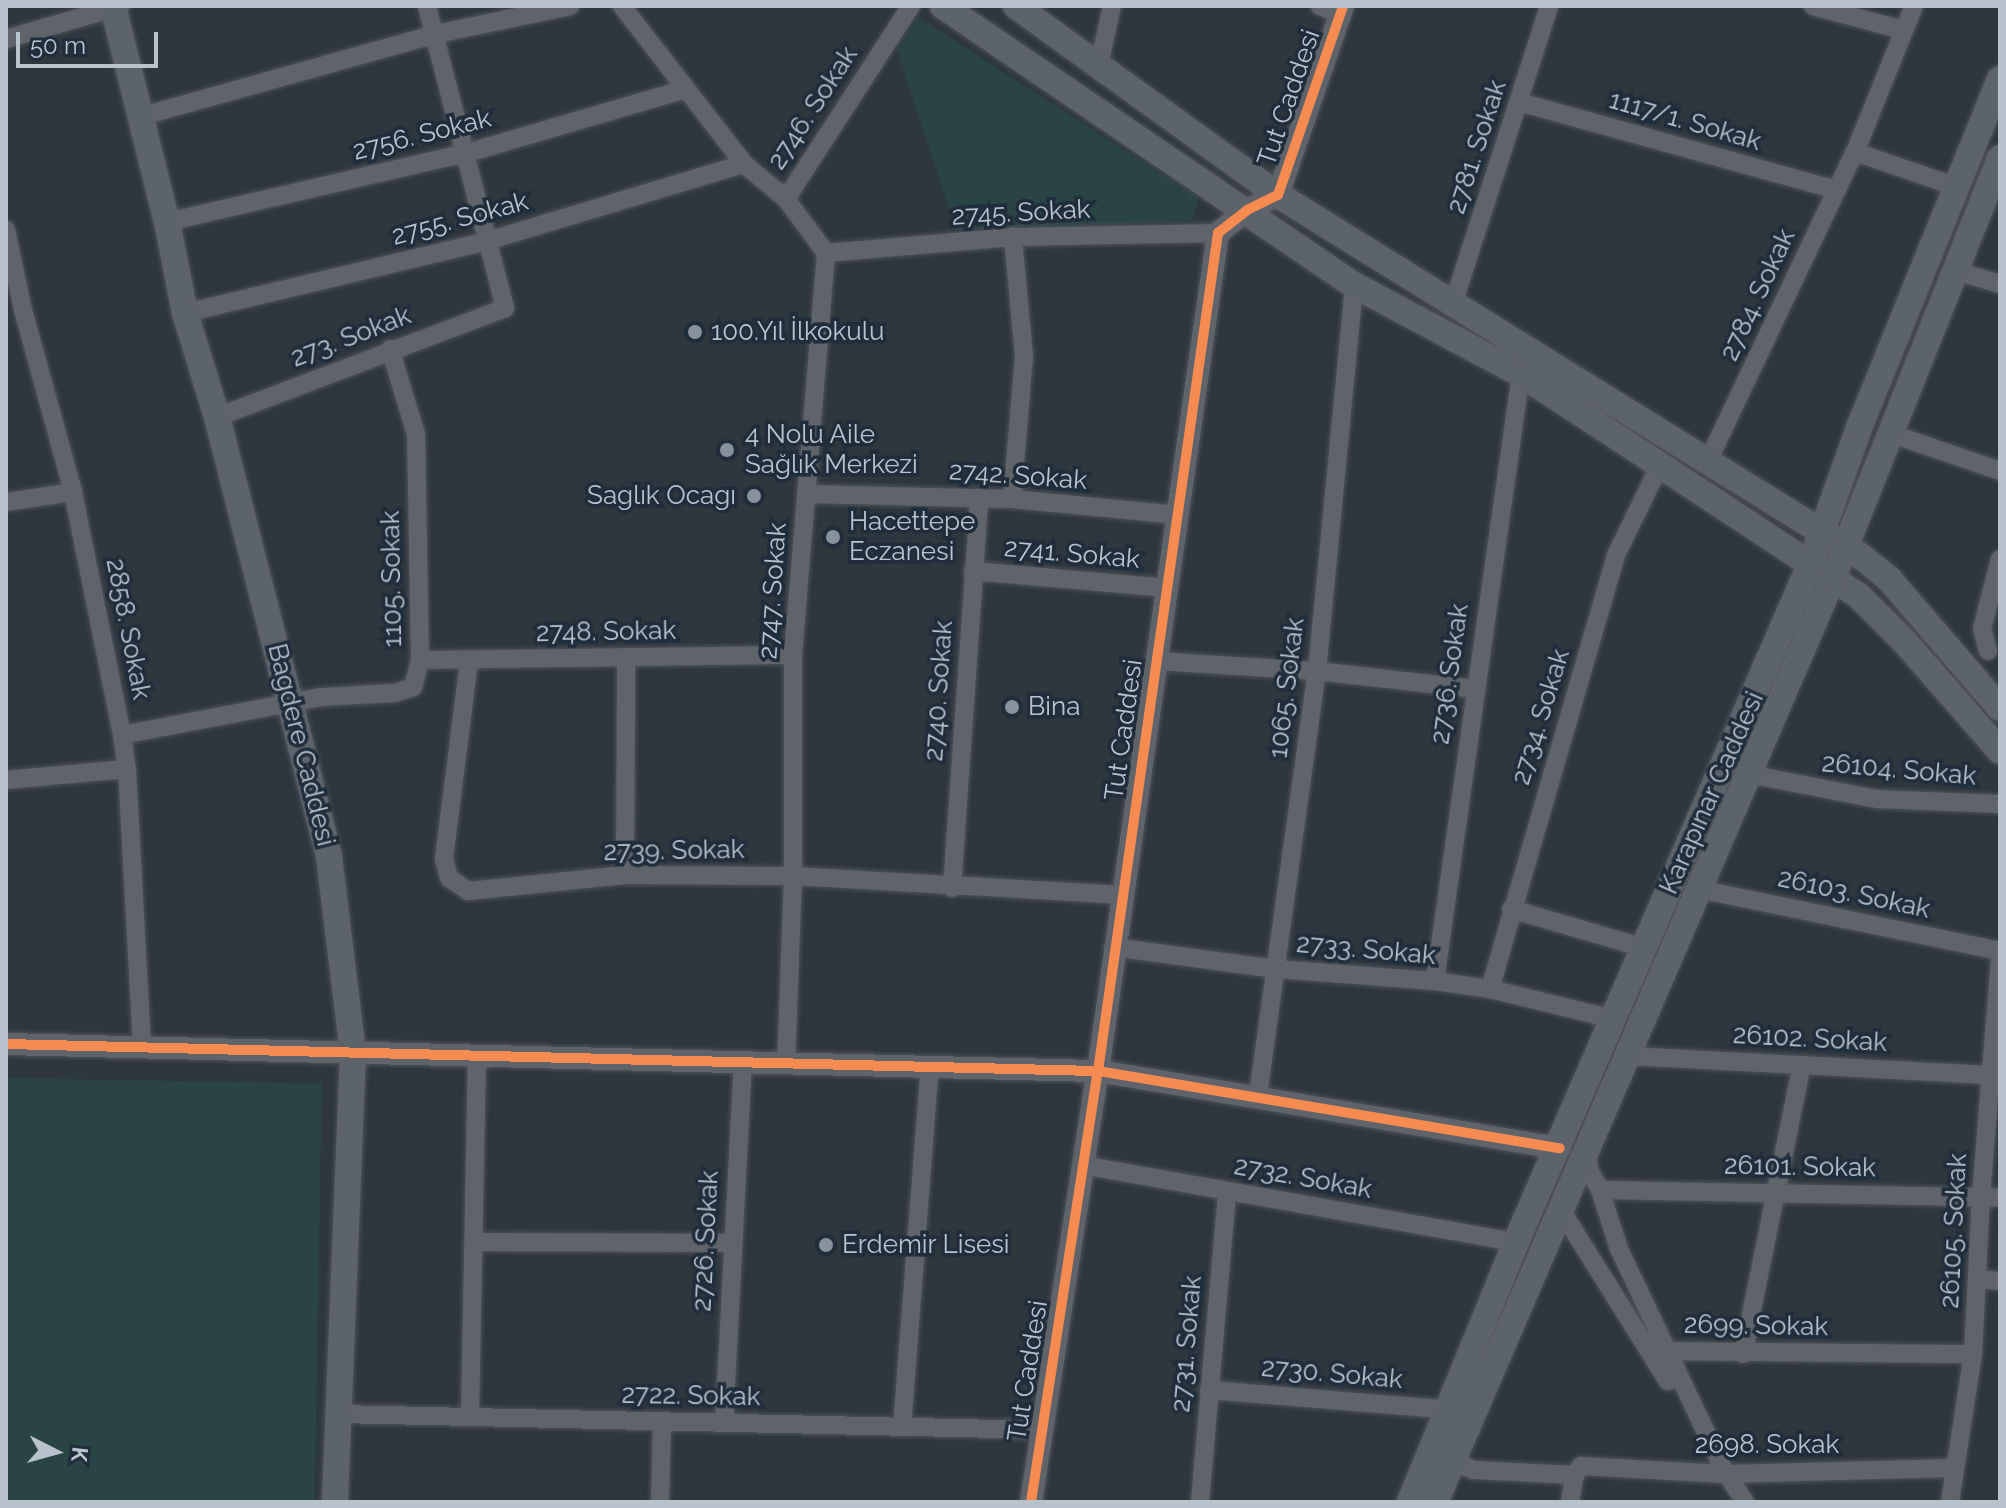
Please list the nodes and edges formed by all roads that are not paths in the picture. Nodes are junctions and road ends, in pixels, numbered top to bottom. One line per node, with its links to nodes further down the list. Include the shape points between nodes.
1 (116, 6): 16 (street); 21 (main road, Bagdere Caddesi)
2 (427, 6): 15 (street)
3 (570, 6): 15 (street)
4 (622, 6): 19 (street)
5 (911, 6): 29 (street, 2746. Sokak)
6 (943, 6): 30 (main road)
7 (1016, 6): 17 (main road)
8 (1112, 6): 17 (street)
9 (1320, 6): 13 (street)
10 (1549, 6): 20 (street, 2781. Sokak)
11 (1813, 6): 14 (street)
12 (1914, 6): 14 (street, 2784. Sokak)
13 (1342, 10): 28 (street, Tut Caddesi)
14 (1903, 30): 22 (street, 2784. Sokak)
15 (436, 34): 21 (street); 23 (street)
16 (6, 39)
17 (1099, 65): 28 (main road)
18 (2000, 79): 26 (main road, Karapınar Caddesi)
19 (686, 89): 23 (street, 2756. Sokak); 25 (street)
20 (1519, 102): 27 (street, 1117/1. Sokak); 40 (street, 2781. Sokak)
21 (139, 117): 31 (main road, Bagdere Caddesi)
22 (1855, 152): 26 (street); 27 (street, 2784. Sokak)
23 (467, 153): 31 (street, 2756. Sokak); 35 (street)
24 (2000, 158): 37 (main road, Karapınar Caddesi)
25 (744, 164): 29 (street); 35 (street, 2755. Sokak)
26 (1957, 187): 55 (main road, Karapınar Caddesi)
27 (1837, 190): 46 (street, 2784. Sokak)
28 (1278, 195): 30 (street, Tut Caddesi); 40 (main road)
29 (786, 199): 36 (street)
30 (1247, 210): 33 (street, Tut Caddesi); 39 (main road)
31 (167, 222): 41 (main road, Bagdere Caddesi)
32 (6, 230): 49 (street, 2858. Sokak)
33 (1218, 233): 34 (street, 2745. Sokak); 54 (street, Tut Caddesi)
34 (1013, 237): 36 (street, 2745. Sokak); 52 (street, via 1024,356)
35 (487, 241): 41 (street, 2755. Sokak); 42 (street, 273. Sokak, via 505,308)
36 (826, 253): 50 (street, 2747. Sokak)
37 (1956, 271): 38 (street); 45 (main road, Karapınar Caddesi)
38 (2000, 284)
39 (1354, 285): 43 (main road); 68 (street, 1065. Sokak)
40 (1453, 304): 46 (main road)
41 (185, 313): 44 (main road, Bagdere Caddesi)
42 (390, 349): 44 (street, 273. Sokak); 65 (street, 1105. Sokak, via 416,434)
43 (1521, 374): 47 (main road); 70 (street, 2736. Sokak)
44 (217, 417): 71 (main road, Bagdere Caddesi)
45 (1889, 433): 48 (street); 56 (main road, Karapınar Caddesi)
46 (1708, 461): 55 (main road)
47 (1660, 465): 58 (main road); 84 (street, 2734. Sokak, via 1617,553)
48 (2000, 471)
49 (73, 492): 53 (street); 73 (street, 2858. Sokak)
50 (807, 494): 51 (street, 2742. Sokak); 63 (street, 2747. Sokak)
51 (979, 498): 52 (street, 2742. Sokak); 59 (street, 2740. Sokak)
52 (1012, 499): 54 (street, 2742. Sokak)
53 (6, 502)
54 (1178, 515): 61 (street, Tut Caddesi)
55 (1820, 533): 56 (main road); 58 (main road, Karapınar Caddesi)
56 (1845, 549): 60 (main road, Karapınar Caddesi); 69 (main road, via 1889,579)
57 (2000, 559): 62 (street, via 1982,629)
58 (1810, 565): 60 (main road); 86 (main road, Karapınar Caddesi)
59 (973, 571): 61 (street, 2741. Sokak); 81 (street, 2740. Sokak)
60 (1833, 578): 74 (main road, via 1874,610); 76 (main road, Karapınar Caddesi)
61 (1167, 588): 67 (street, Tut Caddesi)
62 (1994, 653): 69 (street)
63 (793, 655): 64 (street, 2748. Sokak); 80 (street, 2747. Sokak)
64 (626, 657): 66 (street, 2748. Sokak); 79 (street)
65 (420, 660): 66 (street, 2748. Sokak); 71 (street, 1105. Sokak, via 413,687)
66 (469, 661): 79 (street, 2739. Sokak, via 444,859 449,878 468,891)
67 (1156, 661): 68 (street); 83 (street, Tut Caddesi)
68 (1317, 671): 70 (street); 89 (street, 1065. Sokak)
69 (1967, 671): 72 (main road)
70 (1474, 689): 90 (street, 2736. Sokak)
71 (291, 704): 73 (street); 95 (main road, Bagdere Caddesi, via 329,857)
72 (2000, 708)
73 (122, 735): 75 (street, 2858. Sokak)
74 (2000, 751)
75 (127, 769): 77 (street); 94 (street, 2858. Sokak)
76 (1748, 774): 78 (street, 26104. Sokak, via 1877,799); 82 (main road, Karapınar Caddesi)
77 (6, 780)
78 (2000, 804)
79 (625, 875): 80 (street, 2739. Sokak)
80 (793, 876): 81 (street, 2739. Sokak); 99 (street, 2747. Sokak)
81 (952, 888): 83 (street, 2739. Sokak)
82 (1698, 889): 87 (street, 26103. Sokak); 96 (main road, Karapınar Caddesi)
83 (1122, 895): 85 (street, Tut Caddesi)
84 (1511, 909): 86 (street); 91 (street, 2734. Sokak)
85 (1113, 947): 89 (street, 2733. Sokak); 102 (street, Tut Caddesi)
86 (1644, 948): 92 (main road, Karapınar Caddesi)
87 (2000, 951)
88 (2000, 962): 103 (street, 26105. Sokak)
89 (1276, 969): 90 (street, 2733. Sokak); 104 (street, 1065. Sokak)
90 (1435, 981): 91 (street, 2733. Sokak)
91 (1490, 989): 92 (street, 2733. Sokak)
92 (1613, 1019): 105 (main road, Karapınar Caddesi)
93 (6, 1044): 94 (street)
94 (142, 1048): 95 (street)
95 (353, 1052): 97 (street); 123 (main road, Bagdere Caddesi)
96 (1628, 1056): 100 (street, 26102. Sokak); 106 (main road, Karapınar Caddesi)
97 (477, 1057): 98 (street); 113 (street)
98 (743, 1063): 99 (street); 115 (street, 2726. Sokak)
99 (786, 1064): 101 (street)
100 (1802, 1065): 103 (street, 26102. Sokak); 110 (street)
101 (930, 1067): 102 (street); 127 (street)
102 (1098, 1071): 104 (street); 107 (street, Tut Caddesi)
103 (1990, 1075): 111 (street, 26105. Sokak)
104 (1258, 1095): 105 (street)
105 (1560, 1148): 114 (main road, Karapınar Caddesi)
106 (1587, 1152): 108 (street, 2699. Sokak); 112 (main road, Karapınar Caddesi)
107 (1082, 1165): 109 (street, 2732. Sokak); 128 (street, Tut Caddesi)
108 (1600, 1190): 110 (street, 26101. Sokak); 118 (street, 2699. Sokak, via 1619,1249)
109 (1227, 1191): 114 (street, 2732. Sokak); 121 (street, 2731. Sokak)
110 (1779, 1193): 111 (street, 26101. Sokak); 119 (street)
111 (1990, 1197): 116 (street, 26105. Sokak)
112 (1561, 1210): 129 (main road, Karapınar Caddesi); 132 (street)
113 (474, 1242): 115 (street); 124 (street)
114 (1516, 1242): 122 (main road, Karapınar Caddesi)
115 (731, 1243): 126 (street, 2726. Sokak)
116 (1977, 1279): 117 (street); 120 (street, 26105. Sokak)
117 (2000, 1281)
118 (1664, 1351): 119 (street, 2699. Sokak); 132 (street)
119 (1743, 1354): 120 (street, 2699. Sokak)
120 (1973, 1354): 130 (street, 26105. Sokak)
121 (1209, 1390): 122 (street, 2730. Sokak); 136 (street, 2731. Sokak)
122 (1450, 1410): 137 (main road, Karapınar Caddesi)
123 (339, 1414): 124 (street, 2722. Sokak); 133 (main road, Bagdere Caddesi)
124 (470, 1417): 125 (street, 2722. Sokak)
125 (662, 1421): 126 (street, 2722. Sokak); 134 (street)
126 (724, 1423): 127 (street, 2722. Sokak)
127 (902, 1427): 128 (street, 2722. Sokak)
128 (1042, 1430): 135 (street, Tut Caddesi)
129 (1453, 1462): 131 (street, 2698. Sokak, via 1474,1470); 138 (main road, Karapınar Caddesi)
130 (1954, 1468): 132 (street, 2698. Sokak); 141 (street, 26105. Sokak)
131 (1578, 1471): 132 (street, 2698. Sokak); 139 (street)
132 (1726, 1474): 140 (street)
133 (335, 1502)
134 (660, 1502)
135 (1031, 1502)
136 (1200, 1502)
137 (1410, 1502)
138 (1435, 1502)
139 (1570, 1502)
140 (1745, 1502)
141 (1950, 1502)

